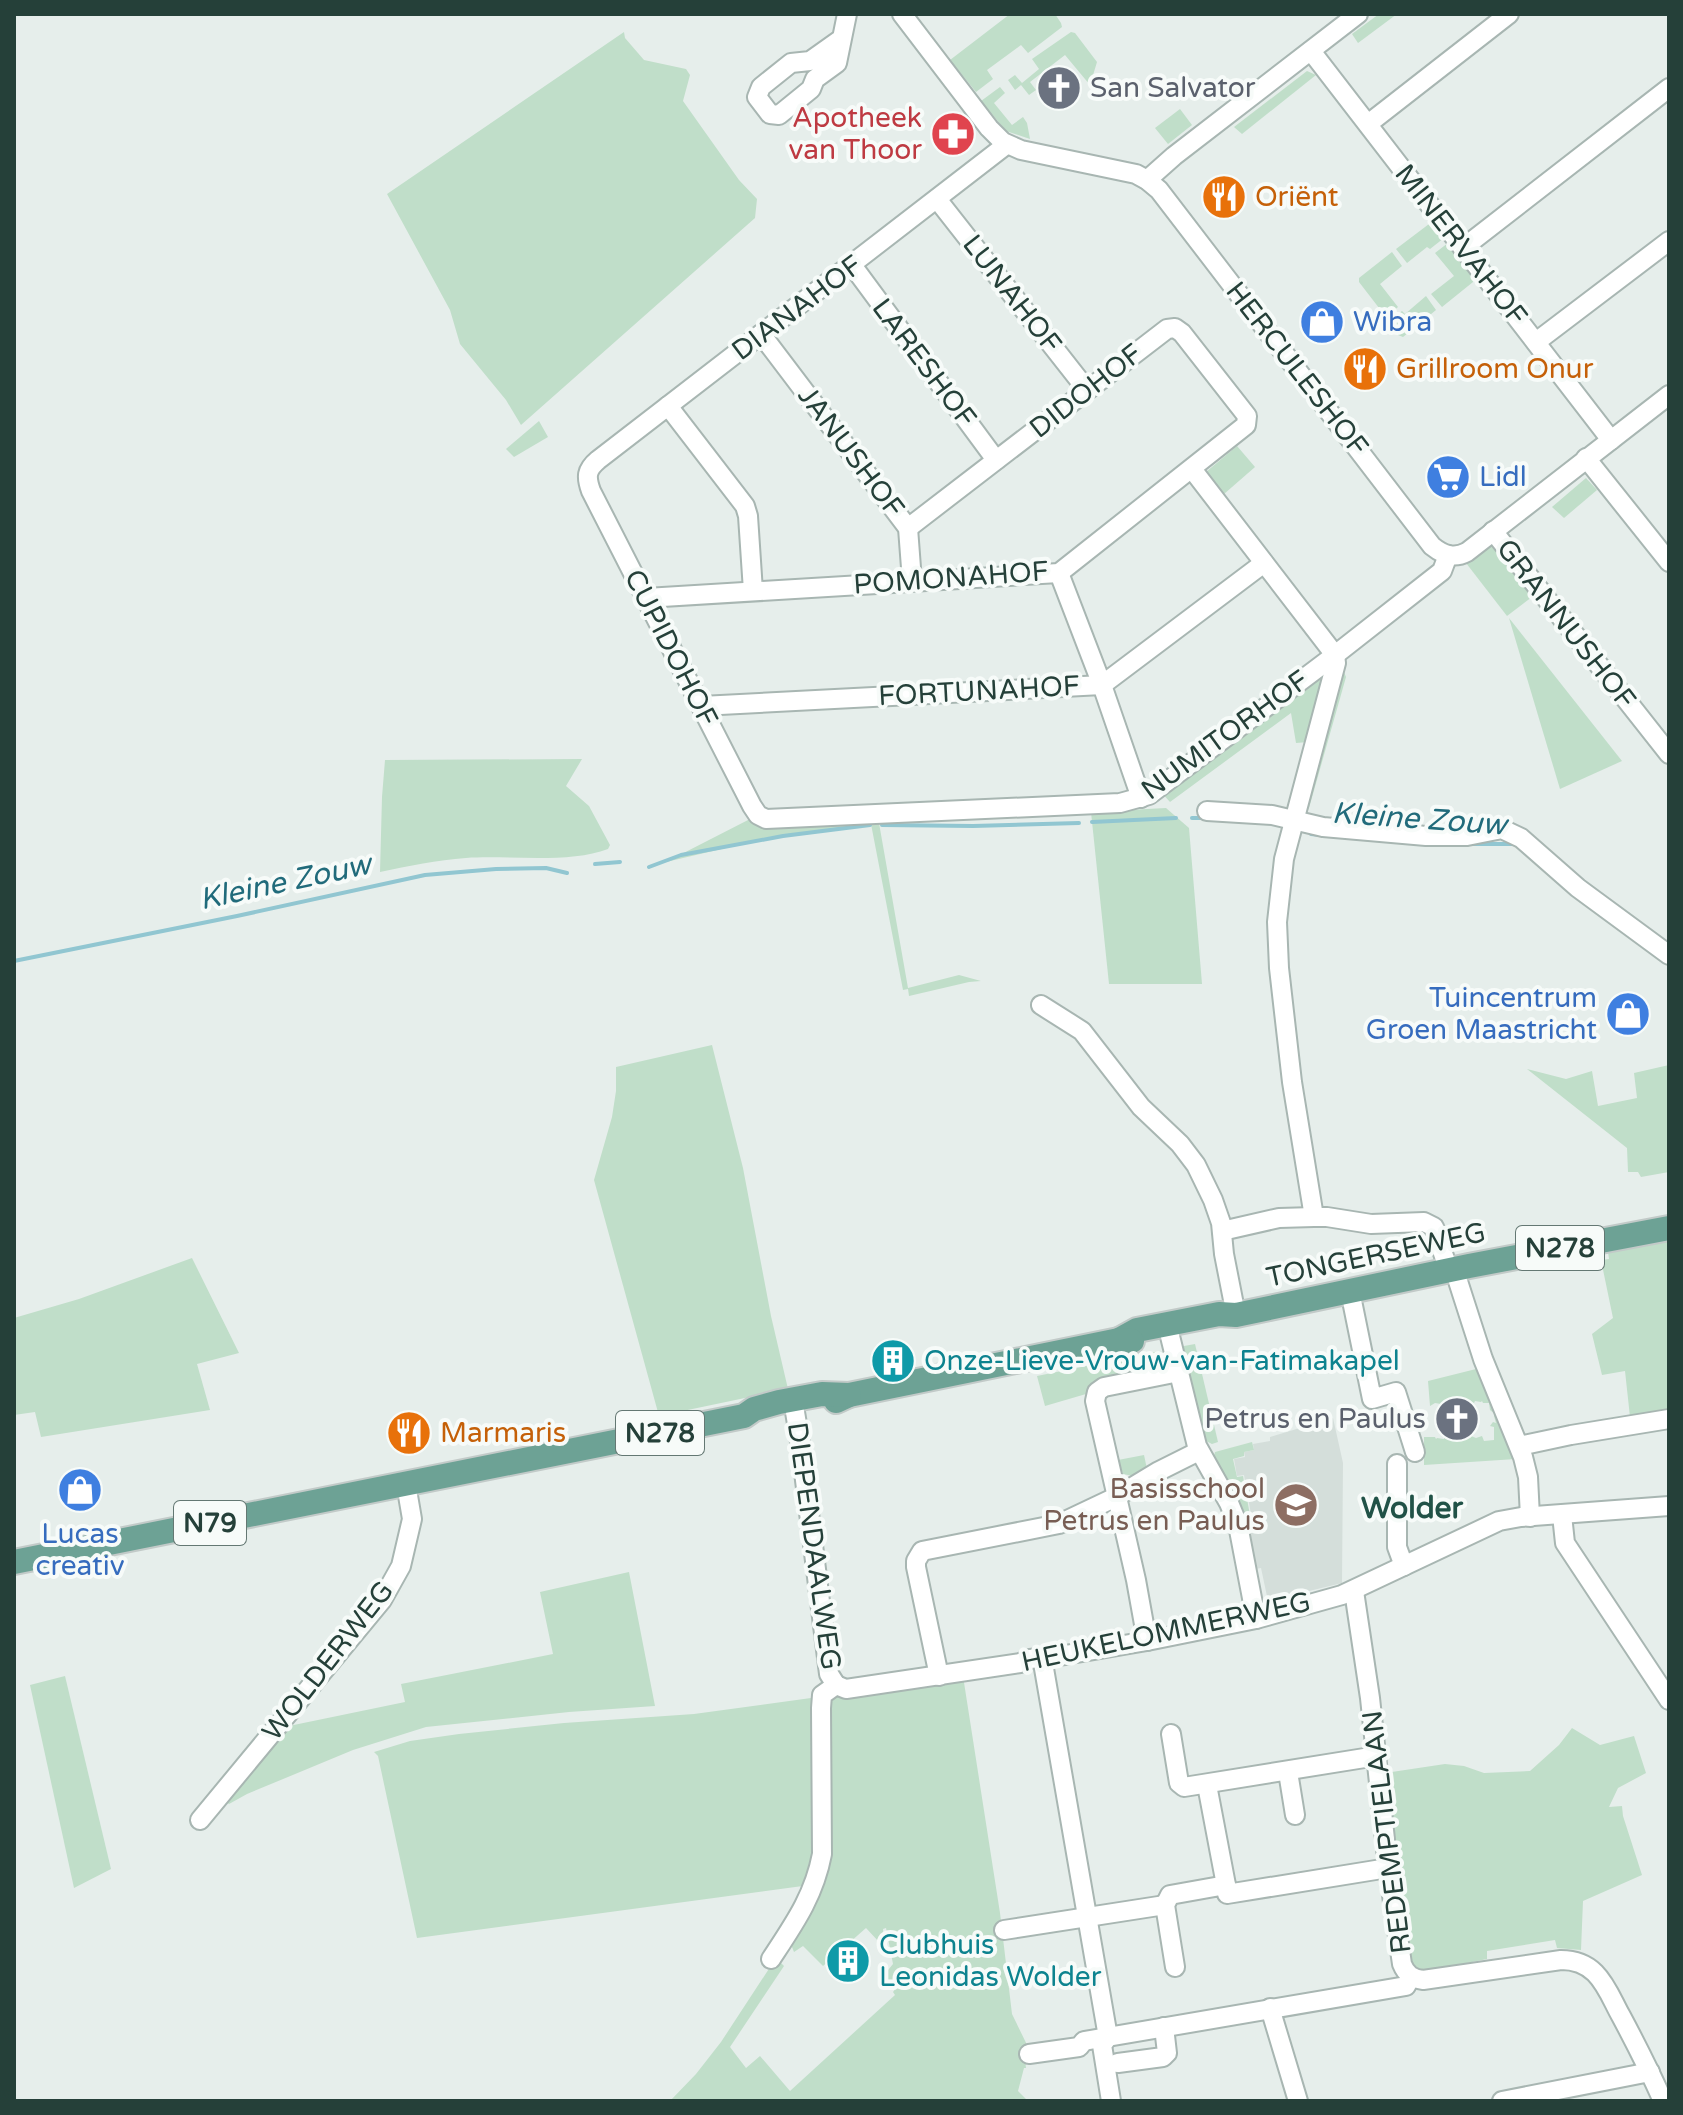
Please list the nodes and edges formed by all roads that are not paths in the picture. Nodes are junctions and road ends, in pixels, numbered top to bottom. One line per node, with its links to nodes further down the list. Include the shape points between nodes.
1 (847, 14): 5 (street)
2 (902, 14): 9 (street)
3 (1358, 14): 6 (street)
4 (1509, 14): 8 (street)
5 (841, 39): 5 (street, via 810,61 791,63 761,87 757,97 770,114 779,115 837,63)
6 (1311, 51): 8 (street, MINERVAHOF); 10 (street)
7 (1669, 88): 13 (street)
8 (1368, 124): 13 (street, MINERVAHOF)
9 (1006, 145): 10 (street); 11 (street, DIANAHOF)
10 (1147, 180): 29 (street, HERCULESHOF, via 1432,546)
11 (937, 199): 14 (street, DIANAHOF); 17 (street, LUNAHOF)
12 (1669, 241): 16 (street)
13 (1463, 248): 16 (street, MINERVAHOF)
14 (852, 265): 15 (street, DIANAHOF); 23 (street, LARESHOF)
15 (761, 334): 19 (street, DIANAHOF); 26 (street, JANUSHOF)
16 (1536, 342): 21 (street, MINERVAHOF)
17 (1087, 390): 20 (street, DIDOHOF, via 1175,328); 23 (street, DIDOHOF)
18 (1669, 395): 21 (street)
19 (668, 406): 25 (street, DIANAHOF); 33 (street, via 745,506)
20 (1247, 416): 24 (street, POMONAHOF, via 1246,425)
21 (1611, 440): 22 (street)
22 (1586, 458): 27 (street); 28 (street)
23 (996, 460): 26 (street, DIDOHOF)
24 (1192, 469): 30 (street); 31 (street, POMONAHOF)
25 (588, 471): 34 (street, CUPIDOHOF, via 591,491)
26 (908, 528): 32 (street, JANUSHOF)
27 (1493, 531): 29 (street, via 1463,554); 38 (street, GRANNUSHOF)
28 (1667, 554)
29 (1448, 555): 35 (street, NUMITORHOF, via 1442,571)
30 (1264, 563): 35 (street); 36 (street, FORTUNAHOF)
31 (1059, 573): 32 (street, POMONAHOF); 36 (street)
32 (912, 581): 33 (street, POMONAHOF)
33 (753, 591): 34 (street, POMONAHOF)
34 (646, 598): 37 (street, CUPIDOHOF)
35 (1335, 655): 39 (street, NUMITORHOF); 42 (street)
36 (1102, 685): 37 (street, FORTUNAHOF); 39 (street)
37 (701, 706): 41 (street, CUPIDOHOF, via 755,811)
38 (1669, 754)
39 (1141, 798): 41 (street, NUMITORHOF)
40 (1207, 811): 42 (street)
41 (766, 819)
42 (1294, 821): 43 (street, via 1446,837 1502,829 1521,838); 45 (street, via 1280,884 1279,968)
43 (1669, 955)
44 (1041, 1005): 47 (street, via 1082,1031 1141,1107 1189,1155 1213,1200)
45 (1314, 1217): 47 (street, via 1279,1218); 48 (street, via 1430,1224)
46 (1669, 1228): 48 (main road, TONGERSEWEG / N278)
47 (1222, 1231): 50 (street)
48 (1452, 1270): 49 (main road, TONGERSEWEG / N278); 55 (street)
49 (1350, 1291): 50 (main road, TONGERSEWEG / N278); 58 (street, via 1379,1397 1396,1392)
50 (1236, 1315): 51 (main road, TONGERSEWEG / N278, via 1221,1324)
51 (1168, 1330): 52 (street); 53 (main road, TONGERSEWEG / N278, via 1139,1341 1119,1340 849,1395 825,1406)
52 (1179, 1372): 57 (street); 61 (street, via 1097,1392)
53 (794, 1406): 56 (main road, N278, via 756,1419 744,1416); 72 (street, DIEPENDAALWEG, via 829,1674)
54 (1669, 1419): 55 (street)
55 (1519, 1446): 64 (street, via 1528,1477)
56 (583, 1448): 60 (main road, N79)
57 (1199, 1451): 61 (street); 68 (street, via 1238,1525)
58 (1415, 1452)
59 (1397, 1464): 66 (street, via 1397,1547)
60 (406, 1484): 65 (main road, N79); 79 (street, WOLDERWEG, via 412,1519 401,1566 382,1600)
61 (1116, 1497): 69 (street); 71 (street, via 1053,1526 922,1551 916,1567)
62 (1669, 1506): 63 (street, HEUKELOMMERWEG)
63 (1562, 1515): 64 (street, HEUKELOMMERWEG); 73 (street, via 1565,1543)
64 (1530, 1517): 66 (street, HEUKELOMMERWEG, via 1491,1524)
65 (14, 1562)
66 (1404, 1566): 67 (street, HEUKELOMMERWEG)
67 (1354, 1591): 68 (street, HEUKELOMMERWEG); 75 (street, REDEMPTIELAAN)
68 (1256, 1619): 69 (street, HEUKELOMMERWEG)
69 (1147, 1641): 70 (street, HEUKELOMMERWEG)
70 (1042, 1657): 71 (street, HEUKELOMMERWEG); 83 (street)
71 (939, 1676): 72 (street, HEUKELOMMERWEG, via 846,1689)
72 (836, 1685): 85 (street, DIEPENDAALWEG, via 822,1695 820,1864 812,1892)
73 (1669, 1700)
74 (1171, 1734): 77 (street, via 1180,1785)
75 (1377, 1756): 76 (street); 80 (street, REDEMPTIELAAN)
76 (1288, 1772): 77 (street); 78 (street)
77 (1207, 1785): 81 (street)
78 (1295, 1815)
79 (200, 1820)
80 (1388, 1868): 81 (street, via 1227,1894); 87 (street, REDEMPTIELAAN, via 1402,1964)
81 (1226, 1885): 82 (street, via 1170,1895)
82 (1165, 1905): 83 (street); 86 (street)
83 (1088, 1917): 84 (street); 90 (street)
84 (1004, 1930)
85 (771, 1959)
86 (1175, 1967)
87 (1411, 1977): 88 (street, via 1406,1986); 93 (street, REDEMPTIELAAN, via 1423,1980 1577,1962 1603,1982)
88 (1270, 2008): 89 (street); 95 (street)
89 (1164, 2027): 90 (street); 92 (street, via 1163,2057)
90 (1108, 2037): 91 (street); 94 (street, via 1102,2045)
91 (1029, 2054)
92 (1118, 2063)
93 (1650, 2072): 96 (street); 97 (street, REDEMPTIELAAN)
94 (1111, 2101)
95 (1298, 2101)
96 (1502, 2101)
97 (1663, 2101)

